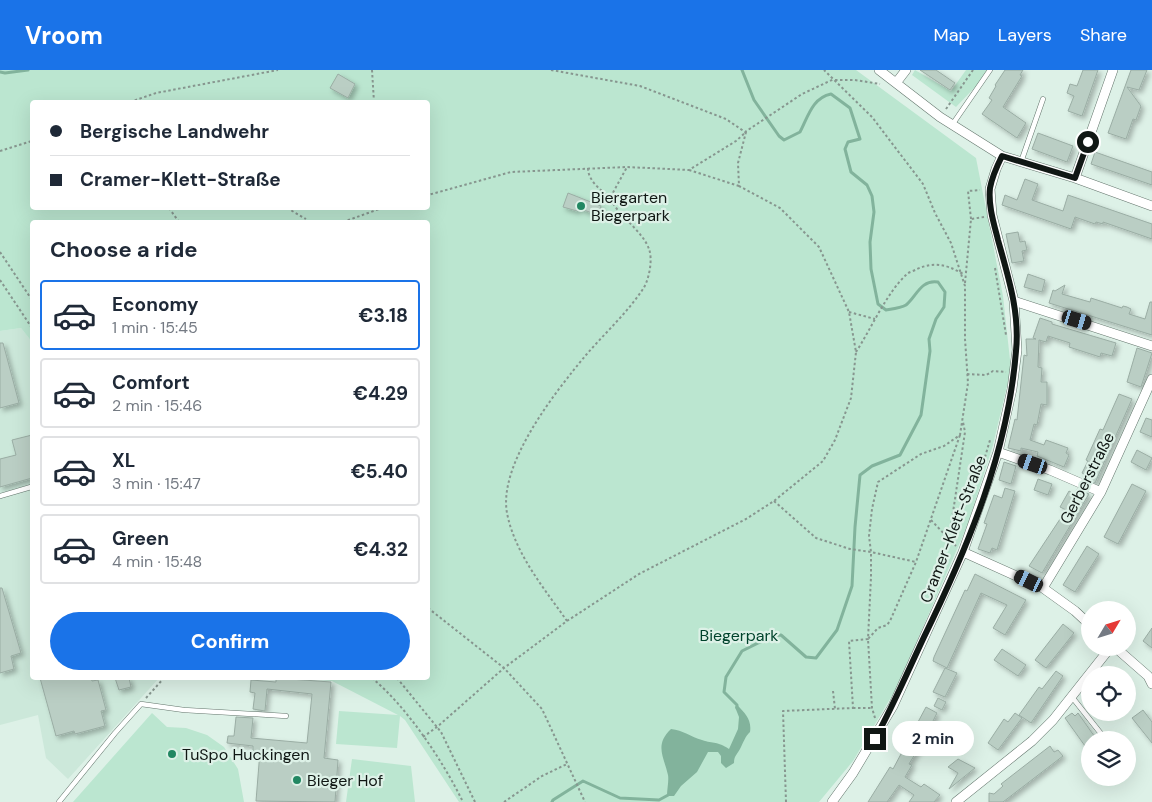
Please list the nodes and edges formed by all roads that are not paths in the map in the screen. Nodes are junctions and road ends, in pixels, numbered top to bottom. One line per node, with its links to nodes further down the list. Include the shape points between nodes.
1 (879, 70): 5 (street)
2 (906, 70): 5 (street)
3 (990, 70): 7 (lane)
4 (1113, 70): 10 (street)
5 (896, 83): 7 (street)
6 (1043, 99): 9 (lane)
7 (952, 125): 8 (street)
8 (1002, 156): 9 (street); 12 (street, Cramer-Klett-Straße, via 990,189 992,215)
9 (1021, 162): 10 (street)
10 (1075, 178): 11 (street)
11 (1152, 206)
12 (1014, 301): 13 (street); 15 (street, Cramer-Klett-Straße, via 1017,350)
13 (1152, 346)
14 (1152, 380): 17 (street, Gerberstraße)
15 (998, 452): 17 (street); 19 (street, Cramer-Klett-Straße)
16 (30, 487): 18 (lane)
17 (1101, 492): 20 (street, Gerberstraße)
18 (0, 496)
19 (963, 552): 20 (street); 29 (street, Cramer-Klett-Straße, via 893,706)
20 (1043, 588): 21 (street)
21 (1081, 616)
22 (1104, 656): 25 (street)
23 (1126, 656): 24 (street)
24 (1151, 677)
25 (1071, 696): 27 (lane); 30 (street, via 1032,741)
26 (286, 716): 28 (lane, via 141,704)
27 (1099, 731)
28 (59, 802)
29 (832, 802)
30 (956, 802)

